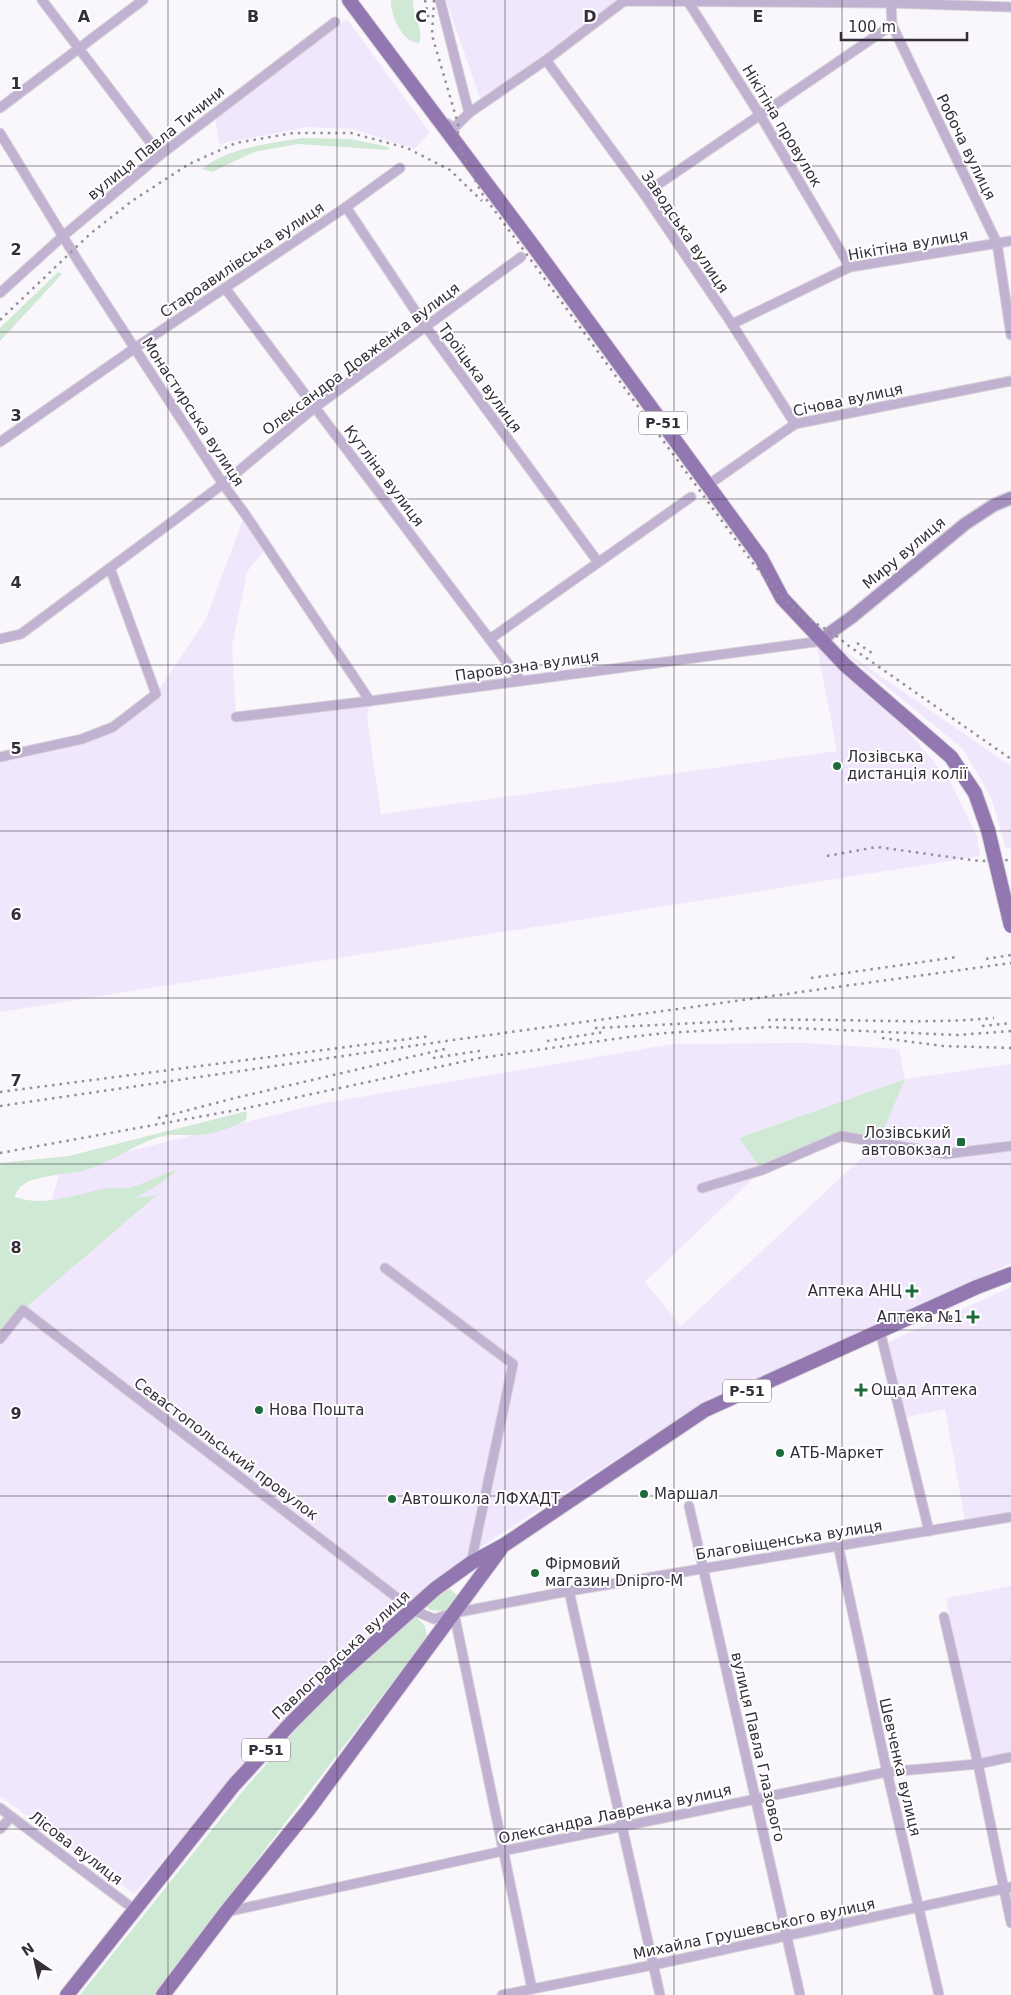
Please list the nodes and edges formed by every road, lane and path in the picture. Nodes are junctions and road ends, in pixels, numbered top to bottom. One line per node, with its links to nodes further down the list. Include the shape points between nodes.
1 (42, 0): 10 (street)
2 (143, 0): 10 (street)
3 (349, 0): 37 (main road, Р-51)
4 (440, 0): 13 (street)
5 (687, 0): 6 (street); 11 (street, via 624,1); 14 (street, Нікітіна провулок)
6 (891, 4): 7 (street); 9 (street, Робоча вулиця)
7 (1011, 7)
8 (335, 22): 17 (street, вулиця Павла Тичини)
9 (892, 25): 14 (street); 23 (street, Робоча вулиця)
10 (78, 48): 12 (street); 17 (street)
11 (546, 60): 13 (street); 19 (street, Заводська вулиця)
12 (0, 108)
13 (469, 113): 15 (street, via 454,128)
14 (760, 115): 19 (street); 25 (street, Нікітіна провулок)
15 (446, 123)
16 (0, 133): 21 (street, Монастирська вулиця)
17 (160, 155): 21 (street, вулиця Павла Тичини)
18 (400, 168): 20 (street, Староавилівська вулиця)
19 (644, 194): 28 (street, Заводська вулиця)
20 (346, 207): 26 (street, Староавилівська вулиця); 29 (street, Троїцька вулиця)
21 (63, 236): 27 (street, вулиця Павла Тичини); 31 (street, Монастирська вулиця)
22 (1011, 241): 23 (street, Нікітіна вулиця)
23 (997, 243): 25 (street, Нікітіна вулиця); 30 (street, Робоча вулиця)
24 (521, 257): 29 (street, Олександра Довженка вулиця)
25 (850, 267): 28 (street, Нікітіна вулиця)
26 (225, 288): 31 (street, Староавилівська вулиця); 33 (street, Кутліна вулиця)
27 (0, 293)
28 (732, 324): 34 (street, Заводська вулиця)
29 (426, 327): 33 (street, Олександра Довженка вулиця); 40 (street, Троїцька вулиця)
30 (1011, 335)
31 (135, 348): 35 (street, Староавилівська вулиця); 36 (street, Монастирська вулиця)
32 (1011, 381): 34 (street, Січова вулиця)
33 (314, 408): 36 (street, Олександра Довженка вулиця); 43 (street, Кутліна вулиця)
34 (795, 424): 37 (street, Січова вулиця)
35 (0, 442)
36 (223, 484): 41 (street, Олександра Довженка вулиця); 46 (street, Монастирська вулиця)
37 (708, 485): 44 (main road, Р-51, via 761,558 782,598)
38 (691, 497): 40 (street)
39 (1011, 498): 44 (main road, Миру вулиця, via 994,504 965,524)
40 (598, 562): 43 (street)
41 (110, 568): 42 (street, Олександра Довженка вулиця, via 21,634); 48 (street, via 156,694 113,727 82,739)
42 (0, 639)
43 (490, 639): 45 (street, Кутліна вулиця)
44 (822, 641): 45 (street, Паровозна вулиця); 49 (main road, Р-51, bridge, via 845,666 951,757 975,793 988,830)
45 (521, 681): 46 (street, Паровозна вулиця)
46 (370, 701): 47 (street, Паровозна вулиця)
47 (236, 716)
48 (0, 757)
49 (1011, 926)
50 (1011, 1146): 51 (street, via 946,1154 841,1136 762,1170)
51 (702, 1188)
52 (385, 1268): 61 (street, via 513,1364)
53 (1011, 1274): 54 (main road, Павлоградська вулиця / Р-51)
54 (880, 1331): 58 (street); 59 (main road, Павлоградська вулиця / Р-51, via 705,1410)
55 (0, 1339): 64 (street, Севастопольський провулок, via 23,1310)
56 (689, 1506): 62 (street, вулиця Павла Глазового)
57 (1011, 1518): 58 (street, Благовіщенська вулиця)
58 (929, 1531): 60 (street, Благовіщенська вулиця)
59 (504, 1545): 61 (main road, Павлоградська вулиця / Р-51); 65 (main road, Павлоградська вулиця / Р-51)
60 (838, 1545): 62 (street, Благовіщенська вулиця); 69 (street, Шевченка вулиця)
61 (470, 1563): 64 (main road, Павлоградська вулиця / Р-51)
62 (704, 1568): 63 (street, Благовіщенська вулиця); 70 (street, вулиця Павла Глазового)
63 (569, 1591): 65 (street, Благовіщенська вулиця); 73 (street)
64 (413, 1610): 65 (street, Севастопольський провулок, via 434,1619); 78 (main road, Павлоградська вулиця / Р-51, via 340,1674 291,1723 234,1785)
65 (454, 1613): 75 (street); 79 (main road, Павлоградська вулиця / Р-51, via 309,1809)
66 (944, 1617): 68 (street)
67 (1011, 1757): 68 (street, Олександра Лавренка вулиця)
68 (978, 1764): 69 (street, Олександра Лавренка вулиця); 76 (street)
69 (887, 1772): 70 (street, Олександра Лавренка вулиця); 77 (street, Шевченка вулиця)
70 (755, 1799): 73 (street, Олександра Лавренка вулиця); 81 (street, вулиця Павла Глазового)
71 (0, 1808): 72 (street, Лісова вулиця)
72 (11, 1817): 74 (street); 78 (street, Лісова вулиця)
73 (622, 1826): 75 (street, Олександра Лавренка вулиця); 82 (street)
74 (0, 1829)
75 (503, 1851): 79 (street, Олександра Лавренка вулиця); 83 (street)
76 (1008, 1887): 77 (street, Михайла Грушевського вулиця); 80 (street)
77 (918, 1908): 81 (street, Михайла Грушевського вулиця); 89 (street, Шевченка вулиця)
78 (135, 1910): 84 (main road, Павлоградська вулиця / Р-51)
79 (226, 1912): 85 (main road, Павлоградська вулиця / Р-51)
80 (1011, 1923)
81 (786, 1936): 82 (street, Михайла Грушевського вулиця); 88 (street, вулиця Павла Глазового)
82 (653, 1965): 83 (street, Михайла Грушевського вулиця); 87 (street)
83 (532, 1989): 86 (street, Михайла Грушевського вулиця)
84 (67, 1995)
85 (163, 1995)
86 (502, 1995)
87 (660, 1995)
88 (800, 1995)
89 (939, 1995)

